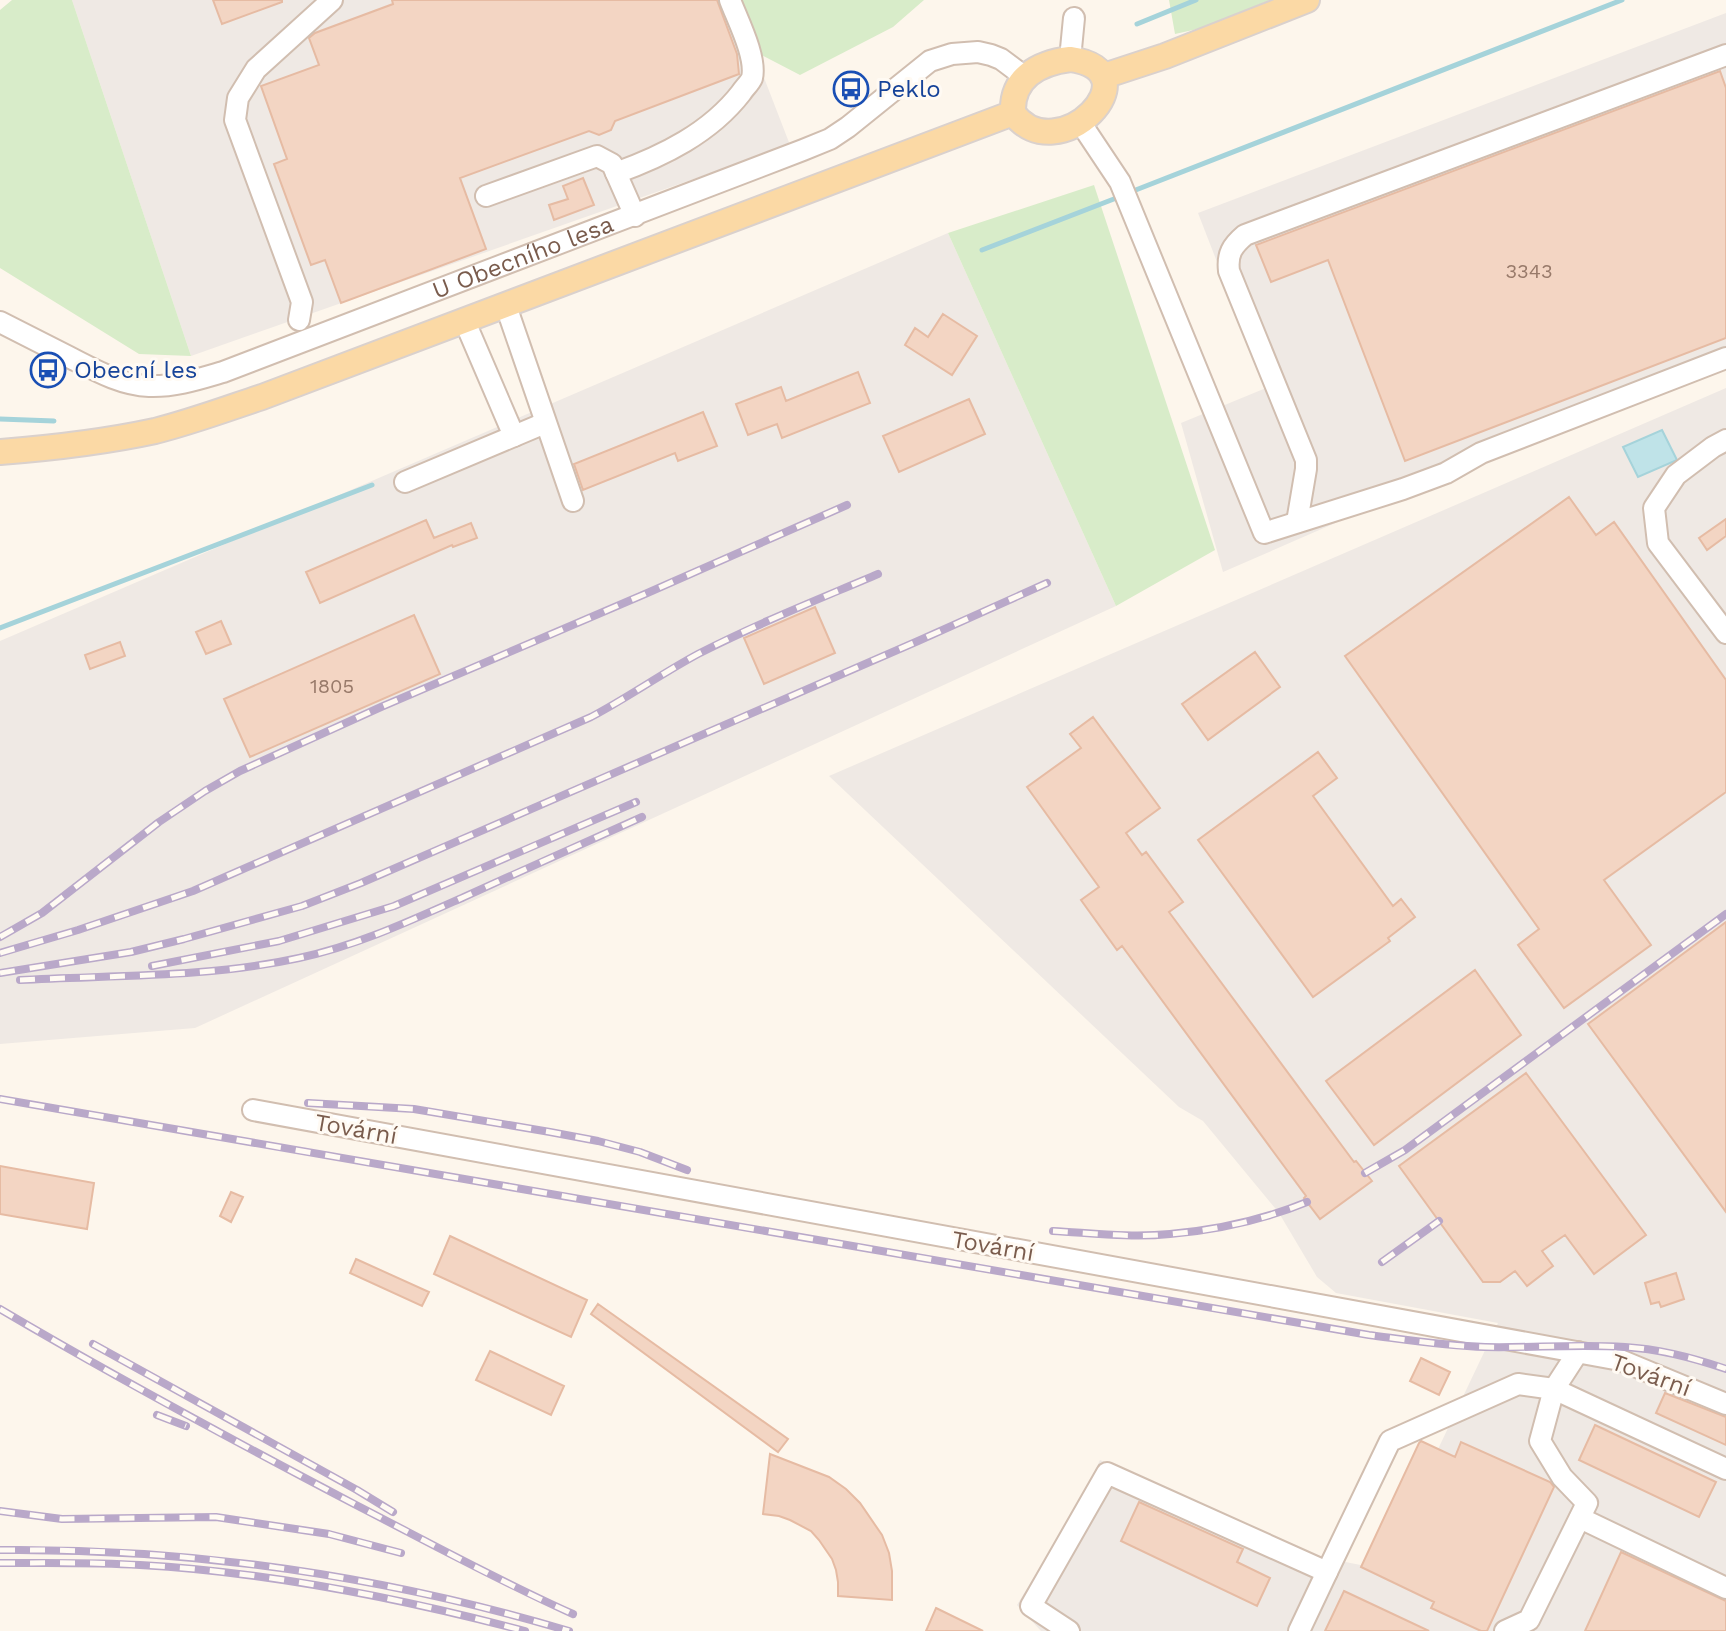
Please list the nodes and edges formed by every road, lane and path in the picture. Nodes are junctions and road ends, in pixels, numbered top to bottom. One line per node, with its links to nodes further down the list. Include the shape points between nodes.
1 (332, 0): 15 (street, via 256,69 238,98 235,120 302,302)
2 (730, 0): 11 (street, via 752,61 752,79 731,105 686,142)
3 (1307, 0): 7 (main road)
4 (1074, 18): 6 (street)
5 (1726, 55): 25 (street, via 1235,243 1229,271 1306,460)
6 (1070, 59): 7 (main road, via 1090,64); 8 (main road)
7 (1104, 76): 10 (main road, via 1104,95)
8 (1025, 77): 9 (main road, via 1012,101); 13 (street, U Obecního lesa, via 991,55 941,57 830,139)
9 (1013, 113): 10 (main road, via 1035,129 1056,131); 14 (main road, U Obecního lesa)
10 (1080, 122): 25 (street, via 1120,182 1264,533)
11 (616, 173): 12 (street, via 612,164 597,156); 13 (street)
12 (486, 196)
13 (635, 216): 16 (street, U Obecního lesa, via 223,372 173,385 147,387 103,374)
14 (506, 306): 17 (main road, U Obecního lesa); 19 (street)
15 (299, 320)
16 (0, 322)
17 (465, 322): 20 (street); 22 (main road, U Obecního lesa, via 188,422)
18 (1726, 358): 25 (street, via 1481,453 1446,473)
19 (545, 423): 20 (street); 24 (street)
20 (514, 436): 23 (street)
21 (1726, 440): 26 (street, via 1676,475 1654,508 1658,543)
22 (0, 452)
23 (405, 482)
24 (573, 501)
25 (1297, 522)
26 (1726, 633)
27 (253, 1110): 28 (street, Tovární)
28 (1578, 1352): 29 (street); 30 (street, Tovární, via 1620,1360)
29 (1554, 1389): 31 (street); 32 (street, via 1540,1441 1562,1477 1587,1503); 33 (street, via 1518,1384 1390,1441)
30 (1726, 1404)
31 (1726, 1469)
32 (1580, 1518): 34 (street); 37 (street, via 1529,1620)
33 (1327, 1572): 35 (street, via 1107,1473 1031,1606); 36 (street)
34 (1726, 1588)
35 (1069, 1631)
36 (1299, 1631)
37 (1505, 1631)

